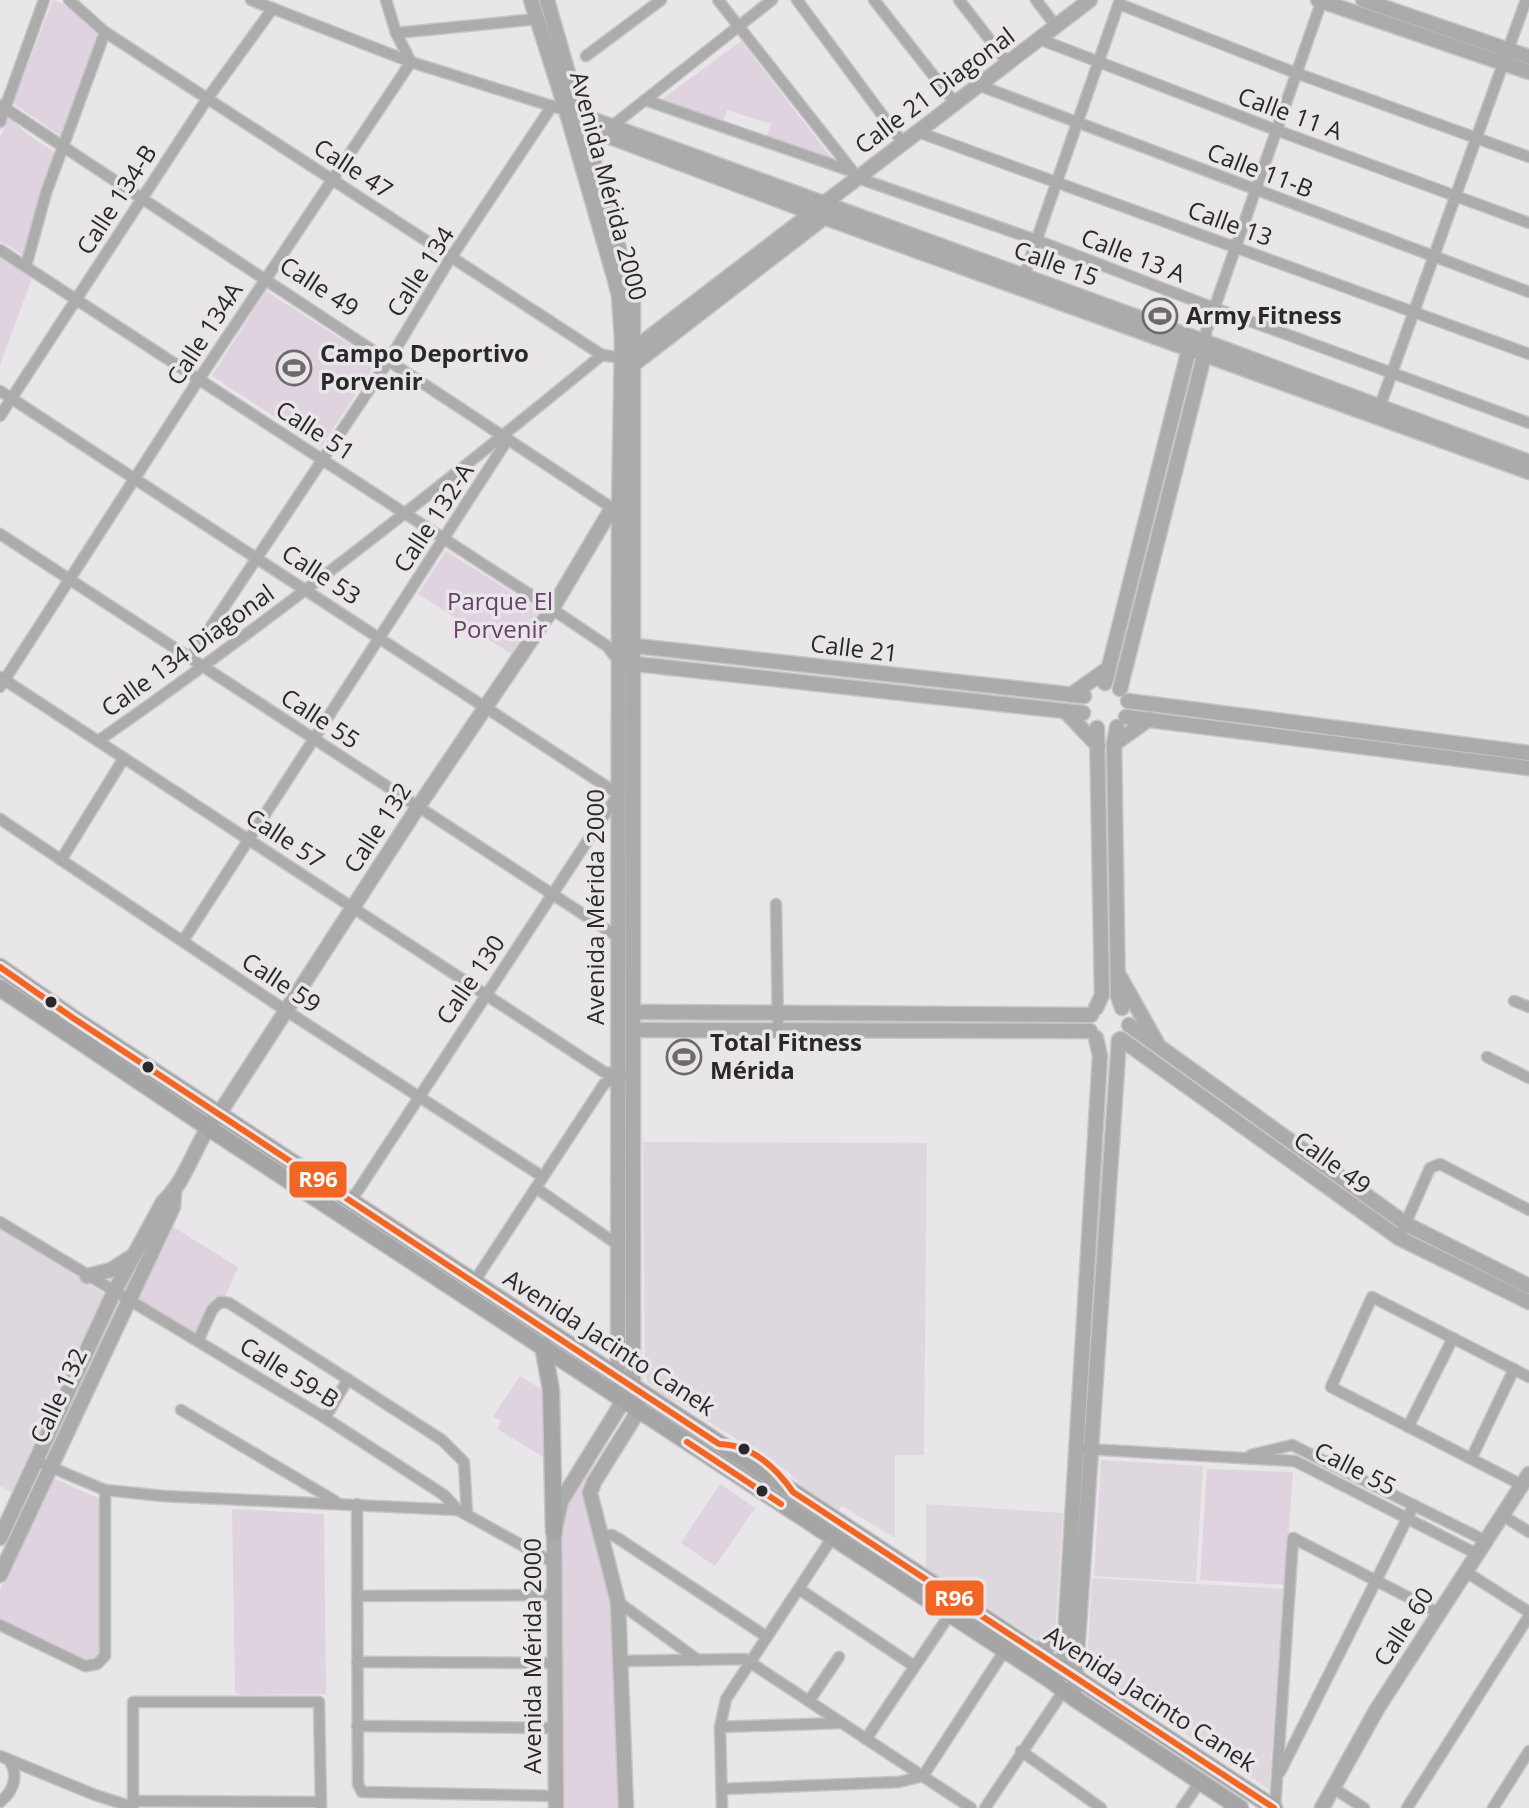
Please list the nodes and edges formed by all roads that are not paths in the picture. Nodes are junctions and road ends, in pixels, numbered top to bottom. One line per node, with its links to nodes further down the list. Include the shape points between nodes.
1 (44, 0): 39 (street)
2 (69, 0): 24 (street, Calle 47)
3 (251, 0): 19 (street)
4 (386, 0): 25 (street)
5 (531, 0): 21 (street, Avenida Mérida 2000)
6 (547, 0): 43 (street, Avenida Mérida 2000)
7 (661, 0): 27 (street)
8 (718, 0): 22 (street)
9 (772, 0): 22 (street)
10 (797, 0): 49 (street)
11 (874, 0): 38 (street)
12 (959, 0): 32 (street)
13 (1036, 0): 23 (street)
14 (1090, 0): 23 (street, Calle 21 Diagonal)
15 (1320, 0): 28 (street); 34 (street)
16 (1363, 0): 28 (street)
17 (1526, 0): 20 (street)
18 (1120, 2): 30 (street); 34 (street)
19 (273, 8): 31 (street); 36 (street, Calle 134-B)
20 (1525, 16): 28 (street)
21 (537, 19): 25 (street); 40 (street, Avenida Mérida 2000)
22 (738, 26): 37 (street); 53 (street)
23 (1056, 26): 26 (street, Calle 21 Diagonal)
24 (105, 32): 36 (street, Calle 47); 50 (street)
25 (396, 33): 31 (street)
26 (1039, 39): 30 (street, Calle 11 A); 32 (street, Calle 21 Diagonal)
27 (586, 56)
28 (1504, 56): 29 (street); 33 (street); 47 (street)
29 (1529, 57)
30 (1099, 61): 41 (street); 45 (street, Calle 11 A)
31 (411, 62): 40 (street); 54 (street, Calle 134A)
32 (1008, 63): 35 (street, Calle 21 Diagonal)
33 (1529, 72)
34 (1296, 73): 45 (street); 47 (street)
35 (978, 85): 38 (street, Calle 21 Diagonal); 41 (street, Calle 11-B)
36 (207, 99): 54 (street, Calle 47); 58 (street, Calle 134-B)
37 (645, 100): 44 (street); 53 (street, Calle 13 A)
38 (955, 103): 46 (street, Calle 21 Diagonal)
39 (3, 106): 42 (street); 50 (street, Calle 49)
40 (559, 108): 43 (street, Avenida Mérida 2000); 65 (street, Calle 134)
41 (1077, 121): 55 (street); 56 (street, Calle 11-B)
42 (0, 122)
43 (580, 124): 44 (street, Calle 15); 48 (street, Calle 15); 52 (street, Avenida Mérida 2000); 76 (street, Avenida Mérida 2000)
44 (612, 126): 59 (street, Calle 15)
45 (1276, 130): 56 (street); 57 (street, Calle 11 A)
46 (918, 132): 49 (street, Calle 21 Diagonal); 55 (street, Calle 13)
47 (1475, 137): 51 (street); 57 (street)
48 (622, 141): 52 (street, via 601,149); 59 (street, Calle 15)
49 (903, 143): 53 (street, Calle 21 Diagonal)
50 (64, 147): 58 (street, Calle 49); 66 (street)
51 (1529, 157)
52 (596, 163): 76 (street, Avenida Mérida 2000, via 633,298)
53 (855, 175): 59 (street, Calle 21 Diagonal); 61 (street, Calle 13 A)
54 (332, 179): 65 (street, Calle 47); 68 (street, Calle 134A)
55 (1057, 181): 61 (street); 62 (street, Calle 13)
56 (1255, 191): 62 (street); 64 (street, Calle 11-B)
57 (1455, 195): 60 (street, Calle 11 A); 64 (street)
58 (140, 199): 68 (street, Calle 49); 70 (street, Calle 134-B)
59 (824, 210): 67 (street, Calle 15); 73 (street, Calle 15); 76 (street, Calle 21 Diagonal)
60 (1529, 223)
61 (1036, 240): 67 (street); 71 (street, Calle 13 A)
62 (1235, 248): 71 (street); 72 (street, Calle 13)
63 (0, 250): 66 (street, Calle 51)
64 (1433, 256): 69 (street, Calle 11-B); 72 (street)
65 (452, 258): 75 (street, Calle 47); 77 (street, Calle 134)
66 (26, 266): 70 (street, Calle 51)
67 (1024, 276): 73 (street, Calle 15)
68 (265, 278): 77 (street, Calle 49); 79 (street, Calle 134A)
69 (1529, 292)
70 (77, 300): 79 (street, Calle 51); 81 (street, Calle 134-B)
71 (1214, 308): 73 (street); 78 (street, Calle 13 A)
72 (1413, 311): 74 (street, Calle 13); 78 (street)
73 (1201, 343): 82 (street, Calle 15); 88 (street, Calle 15); 92 (street); 93 (street)
74 (1529, 354)
75 (602, 355): 76 (street, Calle 47); 85 (street, Calle 134 Diagonal)
76 (630, 357): 90 (street, Avenida Mérida 2000)
77 (389, 360): 85 (street, Calle 49); 86 (street, Calle 134)
78 (1392, 372): 82 (street); 84 (street, Calle 13 A)
79 (199, 379): 86 (street, Calle 51); 89 (street, Calle 134A)
80 (0, 391): 81 (street, Calle 53)
81 (11, 399): 83 (street, Calle 134-B); 89 (street, Calle 53)
82 (1380, 406): 87 (street, Calle 15)
83 (0, 416)
84 (1529, 423)
85 (506, 437): 90 (street, Calle 49); 91 (street, Calle 134 Diagonal); 95 (street, Calle 132-A)
86 (322, 459): 91 (street, Calle 51); 96 (street, Calle 134)
87 (1529, 462)
88 (1529, 472)
89 (135, 479): 96 (street, Calle 53); 97 (street, Calle 134A)
90 (622, 509): 99 (street, Calle 132); 101 (street, Avenida Mérida 2000); 102 (street, Avenida Mérida 2000)
91 (405, 513): 95 (street, Calle 51); 98 (street, Calle 134 Diagonal)
92 (1148, 514): 93 (street); 107 (street)
93 (1163, 520): 109 (street)
94 (0, 534): 97 (street, Calle 55)
95 (445, 539): 99 (street, Calle 51); 100 (street, Calle 132-A)
96 (256, 557): 98 (street, Calle 53); 103 (street, Calle 134)
97 (69, 579): 103 (street, Calle 55); 110 (street, Calle 134A)
98 (307, 590): 100 (street, Calle 53); 106 (street, Calle 134 Diagonal)
99 (552, 609): 101 (street, Calle 51); 115 (street, Calle 132)
100 (380, 638): 115 (street, Calle 53); 122 (street, Calle 132-A)
101 (613, 645): 102 (street, Calle 21); 104 (street, Avenida Mérida 2000)
102 (634, 645): 105 (street, Avenida Mérida 2000); 108 (street, Calle 21)
103 (190, 658): 106 (street, Calle 55)
104 (619, 662): 105 (street, Calle 21); 131 (street, Avenida Mérida 2000)
105 (635, 663): 112 (street, Calle 21); 131 (street, Avenida Mérida 2000)
106 (204, 667): 122 (street, Calle 55); 123 (street, Calle 134 Diagonal)
107 (1109, 668): 111 (street); 113 (street)
108 (863, 672): 112 (street); 113 (street, Calle 21)
109 (1125, 673): 114 (street); 114 (street)
110 (2, 681): 123 (street, Calle 57)
111 (1105, 683): 113 (street); 114 (street)
112 (861, 688): 116 (street, Calle 21)
113 (1078, 696): 117 (street)
114 (1130, 698): 119 (street); 120 (street)
115 (485, 706): 131 (street, Calle 53); 132 (street, Calle 132)
116 (1065, 711): 117 (street, Calle 21); 126 (street)
117 (1083, 713): 121 (street)
118 (1149, 719): 119 (street); 124 (street); 125 (street)
119 (1122, 722): 121 (street, via 1110,730); 125 (street)
120 (1315, 726): 124 (street); 127 (street)
121 (1097, 728): 126 (street)
122 (314, 739): 132 (street, Calle 55); 134 (street, Calle 132-A)
123 (98, 741): 129 (street, Calle 57)
124 (1312, 742): 127 (street)
125 (1114, 744): 137 (street)
126 (1098, 746): 136 (street)
127 (1472, 753): 128 (street); 130 (street)
128 (1529, 753)
129 (124, 758): 134 (street, Calle 57); 135 (street)
130 (1529, 768)
131 (625, 794): 138 (street, Calle 130); 141 (street, Avenida Mérida 2000); 153 (street, Avenida Mérida 2000)
132 (418, 807): 138 (street, Calle 55); 140 (street, Calle 132)
133 (0, 819): 135 (street, Calle 59)
134 (249, 840): 140 (street, Calle 57); 142 (street, Calle 132-A)
135 (61, 860): 142 (street, Calle 59)
136 (1100, 867): 137 (street); 145 (street)
137 (1116, 867): 144 (street)
138 (553, 895): 141 (street, Calle 55); 147 (street, Calle 130)
139 (776, 904): 154 (street)
140 (352, 907): 147 (street, Calle 57); 151 (street, Calle 132)
141 (618, 937): 166 (street, Avenida Mérida 2000)
142 (183, 941): 151 (street, Calle 59)
143 (0, 967): 168 (main road, Avenida Jacinto Canek)
144 (1118, 973): 150 (street); 161 (street)
145 (1102, 980): 152 (street, via 1102,995); 155 (street)
146 (0, 988): 168 (main road, Avenida Jacinto Canek)
147 (485, 994): 166 (street, Calle 57, via 604,1072); 169 (street, Calle 130)
148 (1514, 1001): 149 (street)
149 (1529, 1007)
150 (1122, 1008): 152 (street, via 1112,1004); 156 (street)
151 (285, 1010): 169 (street, Calle 59); 170 (street, Calle 132)
152 (1093, 1011): 155 (street); 159 (street)
153 (633, 1012): 154 (street); 157 (street, Avenida Mérida 2000)
154 (778, 1013): 155 (street); 158 (street)
155 (1073, 1015)
156 (1129, 1025): 160 (street); 161 (street, Calle 49)
157 (633, 1030): 158 (street); 166 (street, Avenida Mérida 2000)
158 (778, 1031): 159 (street)
159 (1088, 1033): 160 (street, via 1107,1043); 162 (street); 162 (street)
160 (1120, 1040): 164 (street, Calle 49); 165 (street)
161 (1159, 1047): 172 (street, Calle 49)
162 (1100, 1056): 182 (street)
163 (1487, 1057): 167 (street)
164 (1152, 1061): 165 (street, via 1133,1058); 173 (street, Calle 49)
165 (1115, 1071): 183 (street)
166 (625, 1075): 175 (street, via 604,1084); 184 (street, Avenida Mérida 2000); 198 (street, Avenida Mérida 2000)
167 (1529, 1078)
168 (174, 1093): 170 (main road, Avenida Jacinto Canek); 171 (main road, Avenida Jacinto Canek)
169 (419, 1096): 175 (street, Calle 59); 178 (street, Calle 130)
170 (219, 1114): 171 (street, Calle 132); 174 (main road, Avenida Jacinto Canek)
171 (207, 1127): 174 (main road, Avenida Jacinto Canek); 177 (street, Calle 132)
172 (1277, 1131): 173 (street); 181 (street, Calle 49)
173 (1266, 1142): 181 (street, Calle 49)
174 (279, 1164): 178 (main road, Avenida Jacinto Canek); 194 (main road, Avenida Jacinto Canek)
175 (543, 1177): 176 (street)
176 (536, 1188): 184 (street); 187 (street)
177 (174, 1192): 185 (street, Calle 132, via 163,1202); 190 (street, Calle 132, via 173,1207)
178 (351, 1201): 187 (main road, Avenida Jacinto Canek)
179 (1529, 1210): 181 (street, via 1440,1164 1430,1168)
180 (0, 1222): 186 (street, Calle 59-B)
181 (1403, 1231): 188 (street, Calle 49)
182 (1089, 1238): 183 (street); 203 (street)
183 (1105, 1238): 203 (street)
184 (618, 1245): 198 (street, Avenida Mérida 2000)
185 (134, 1256): 186 (street); 189 (street, Calle 132)
186 (87, 1276): 189 (street, Calle 59-B)
187 (474, 1282): 198 (main road, Avenida Jacinto Canek)
188 (1521, 1288): 191 (street, Calle 49)
189 (115, 1290): 190 (street, Calle 59-B); 206 (street, Calle 132)
190 (129, 1299): 193 (street, Calle 59-B); 207 (street, Calle 132)
191 (1529, 1302)
192 (1453, 1338): 195 (street); 202 (street); 202 (street, via 1372,1297 1331,1387)
193 (198, 1341): 197 (street, via 212,1310 220,1302 229,1303); 201 (street, Calle 59-B)
194 (543, 1346): 198 (main road, Avenida Jacinto Canek); 217 (main road, via 551,1390)
195 (1514, 1369): 196 (street); 205 (street)
196 (1529, 1377)
197 (348, 1379): 201 (street); 213 (street, via 442,1440 464,1462)
198 (624, 1388): 200 (main road, Avenida Jacinto Canek); 216 (main road, Avenida Jacinto Canek); 217 (street, Avenida Mérida 2000, via 561,1501)
199 (181, 1410): 210 (street)
200 (639, 1410): 216 (main road, Avenida Jacinto Canek); 219 (street, via 590,1493)
201 (325, 1418): 213 (street, Calle 59-B, via 444,1495)
202 (1408, 1427): 205 (street)
203 (1084, 1449): 204 (street); 234 (street); 245 (street)
204 (1238, 1459): 212 (street, Calle 55, via 1292,1445); 215 (street, Calle 55, via 1295,1461)
205 (1471, 1459): 208 (street)
206 (36, 1461): 207 (street); 220 (street, Calle 132)
207 (50, 1468): 209 (street); 224 (street, Calle 132)
208 (1526, 1480): 214 (street, Calle 60)
209 (105, 1490): 210 (street); 233 (street, via 105,1656 85,1666)
210 (337, 1502): 211 (street)
211 (357, 1504): 213 (street); 228 (street)
212 (1414, 1505): 215 (street); 221 (street, Calle 55)
213 (463, 1513): 222 (street, Calle 59-B)
214 (1502, 1515): 218 (street); 221 (street, Calle 60)
215 (1407, 1518): 221 (street, Calle 55); 225 (street)
216 (837, 1530): 226 (street); 231 (main road, Avenida Jacinto Canek); 236 (main road, Avenida Jacinto Canek)
217 (554, 1532): 222 (street, Avenida Mérida 2000)
218 (1529, 1532)
219 (601, 1536): 229 (street); 235 (street, via 619,1539)
220 (0, 1538)
221 (1482, 1547): 223 (street, Calle 60)
222 (554, 1563): 227 (street, Avenida Mérida 2000)
223 (1466, 1572): 230 (street, Calle 60); 232 (street)
224 (0, 1575)
225 (1376, 1579): 230 (street); 256 (street); 256 (street, via 1293,1538)
226 (799, 1589): 235 (street); 244 (street)
227 (555, 1595): 228 (street); 242 (street, Avenida Mérida 2000)
228 (357, 1596): 241 (street)
229 (618, 1602): 239 (street); 240 (street)
230 (1439, 1613): 258 (street, Calle 60)
231 (950, 1614): 237 (main road, Avenida Jacinto Canek); 244 (street)
232 (1529, 1614): 275 (street)
233 (0, 1625)
234 (1065, 1628): 236 (street, via 1052,1645); 245 (street)
235 (767, 1637): 243 (street)
236 (1032, 1649): 245 (main road, Avenida Jacinto Canek)
237 (1005, 1650): 245 (main road, Avenida Jacinto Canek); 255 (street)
238 (839, 1657): 246 (street)
239 (698, 1660): 240 (street); 243 (street)
240 (621, 1661): 265 (street)
241 (357, 1662): 242 (street); 248 (street)
242 (555, 1663): 250 (street, Avenida Mérida 2000)
243 (750, 1663): 246 (street); 249 (street, via 726,1699)
244 (914, 1666): 251 (street)
245 (1066, 1684): 252 (street); 257 (main road, Avenida Jacinto Canek); 272 (main road, Avenida Jacinto Canek)
246 (809, 1701): 247 (street)
247 (842, 1723): 249 (street); 251 (street)
248 (357, 1726): 250 (street); 261 (street, via 362,1792)
249 (720, 1727): 259 (street)
250 (555, 1728): 261 (street, Avenida Mérida 2000)
251 (866, 1739): 255 (street)
252 (1021, 1751): 268 (street); 269 (street)
253 (1529, 1751): 276 (street)
254 (5, 1758): 260 (street, via 14,1767 14,1778); 263 (street)
255 (923, 1776): 259 (street, via 899,1782); 262 (street)
256 (1277, 1779): 272 (street)
257 (1200, 1782): 270 (street); 271 (main road, Avenida Jacinto Canek)
258 (1333, 1788): 273 (street, Calle 60); 274 (street)
259 (722, 1789): 266 (street)
260 (0, 1802)
261 (556, 1802)
262 (955, 1803): 267 (street)
263 (133, 1805): 264 (street); 264 (street, via 133,1702 319,1702)
264 (321, 1805)
265 (626, 1808)
266 (722, 1808)
267 (971, 1808)
268 (985, 1808)
269 (1101, 1808)
270 (1182, 1808)
271 (1240, 1808)
272 (1274, 1808)
273 (1322, 1808)
274 (1364, 1808)
275 (1407, 1808)
276 (1493, 1808)

